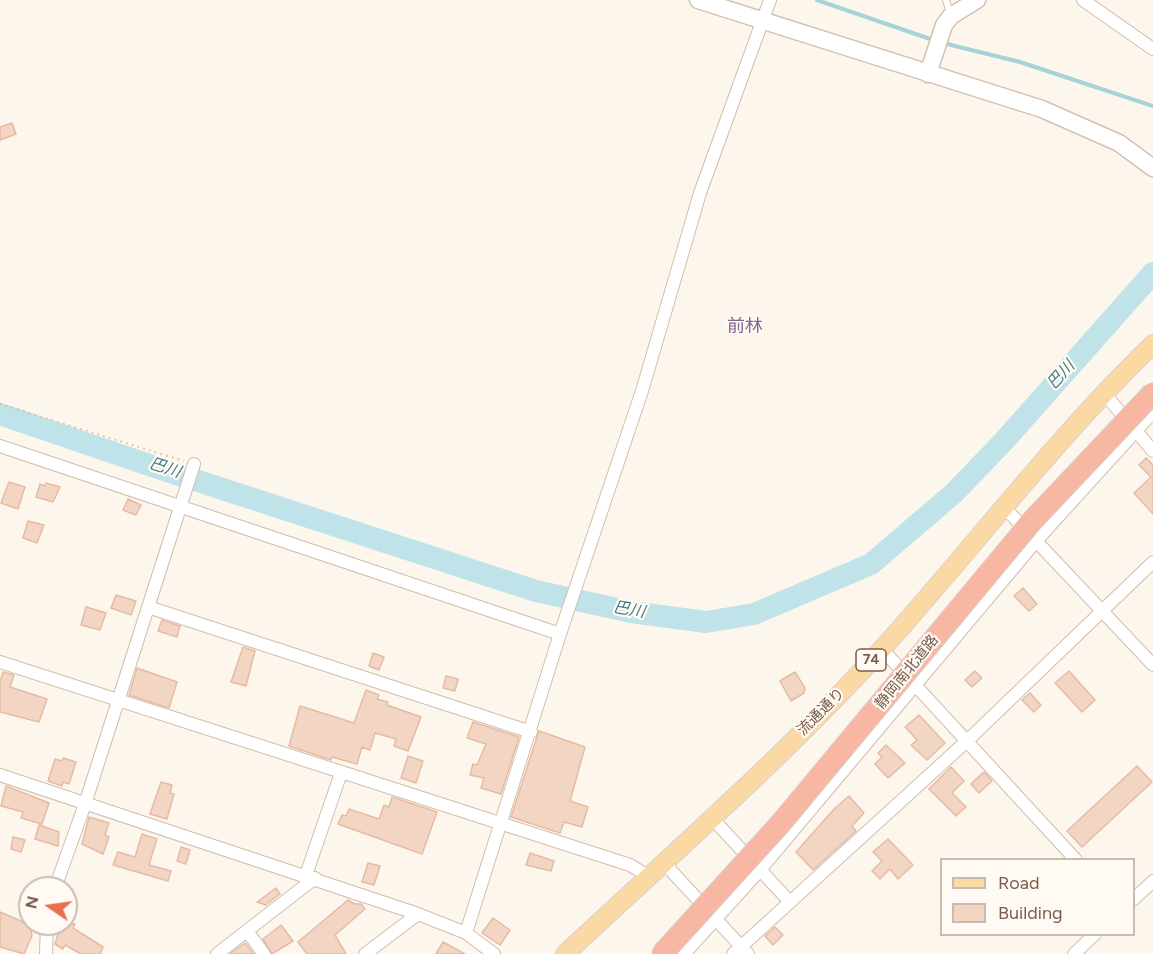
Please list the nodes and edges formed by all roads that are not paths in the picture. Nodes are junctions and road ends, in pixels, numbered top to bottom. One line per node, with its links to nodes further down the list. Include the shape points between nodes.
1 (698, 0): 6 (street)
2 (946, 0): 7 (lane)
3 (977, 0): 7 (street)
4 (1083, 0): 8 (street)
5 (770, 1): 6 (street)
6 (762, 21): 9 (street); 26 (street, via 700,193 642,392)
7 (947, 21): 9 (street)
8 (1153, 50)
9 (928, 74): 10 (street, via 1078,123 1119,143)
10 (1153, 168)
11 (1153, 344): 12 (main road, 流通通り / 74)
12 (1103, 392): 16 (street); 21 (main road, 流通通り / 74)
13 (1153, 393): 61 (highway, 静岡南北道路 / 74, bridge, via 1033,520 781,823)
14 (1153, 402): 62 (highway, 静岡南北道路, via 1038,525 786,828)
15 (1153, 412): 16 (street)
16 (1135, 430): 18 (street); 22 (street)
17 (0, 446): 20 (street)
18 (1153, 451)
19 (194, 464): 20 (street)
20 (180, 507): 24 (street); 26 (street)
21 (1004, 507): 22 (street); 27 (main road, 流通通り / 74)
22 (1037, 540): 25 (street); 30 (street)
23 (1153, 562): 25 (street)
24 (148, 607): 31 (street); 32 (street)
25 (1103, 610): 29 (street); 33 (street)
26 (560, 634): 32 (street)
27 (882, 649): 30 (street); 37 (main road, 流通通り / 74)
28 (0, 662): 31 (street)
29 (1153, 665)
30 (915, 684): 33 (street); 41 (street)
31 (118, 699): 34 (street); 36 (street)
32 (531, 732): 38 (street)
33 (968, 740): 39 (street); 47 (street)
34 (341, 773): 38 (street); 43 (street)
35 (1, 778): 36 (street)
36 (85, 804): 42 (street); 43 (street)
37 (711, 817): 40 (main road, 流通通り / 74); 41 (street)
38 (501, 824): 44 (street, via 630,865); 51 (street)
39 (1074, 858)
40 (663, 861): 44 (main road, 流通通り / 74); 49 (street)
41 (760, 870): 47 (street); 49 (street)
42 (59, 876)
43 (310, 876): 48 (street); 50 (street)
44 (648, 876): 60 (main road, 流通通り / 74)
45 (1153, 881): 46 (street)
46 (1135, 897)
47 (790, 902): 54 (street)
48 (418, 914): 51 (street); 59 (street)
49 (717, 921): 54 (street); 63 (street)
50 (247, 931): 57 (street); 58 (street)
51 (466, 933): 55 (street)
52 (47, 936): 56 (street)
53 (1093, 936): 64 (street)
54 (741, 952)
55 (491, 953)
56 (46, 954)
57 (217, 954)
58 (264, 954)
59 (365, 954)
60 (565, 954)
61 (662, 954)
62 (671, 954)
63 (684, 954)
64 (1074, 954)

